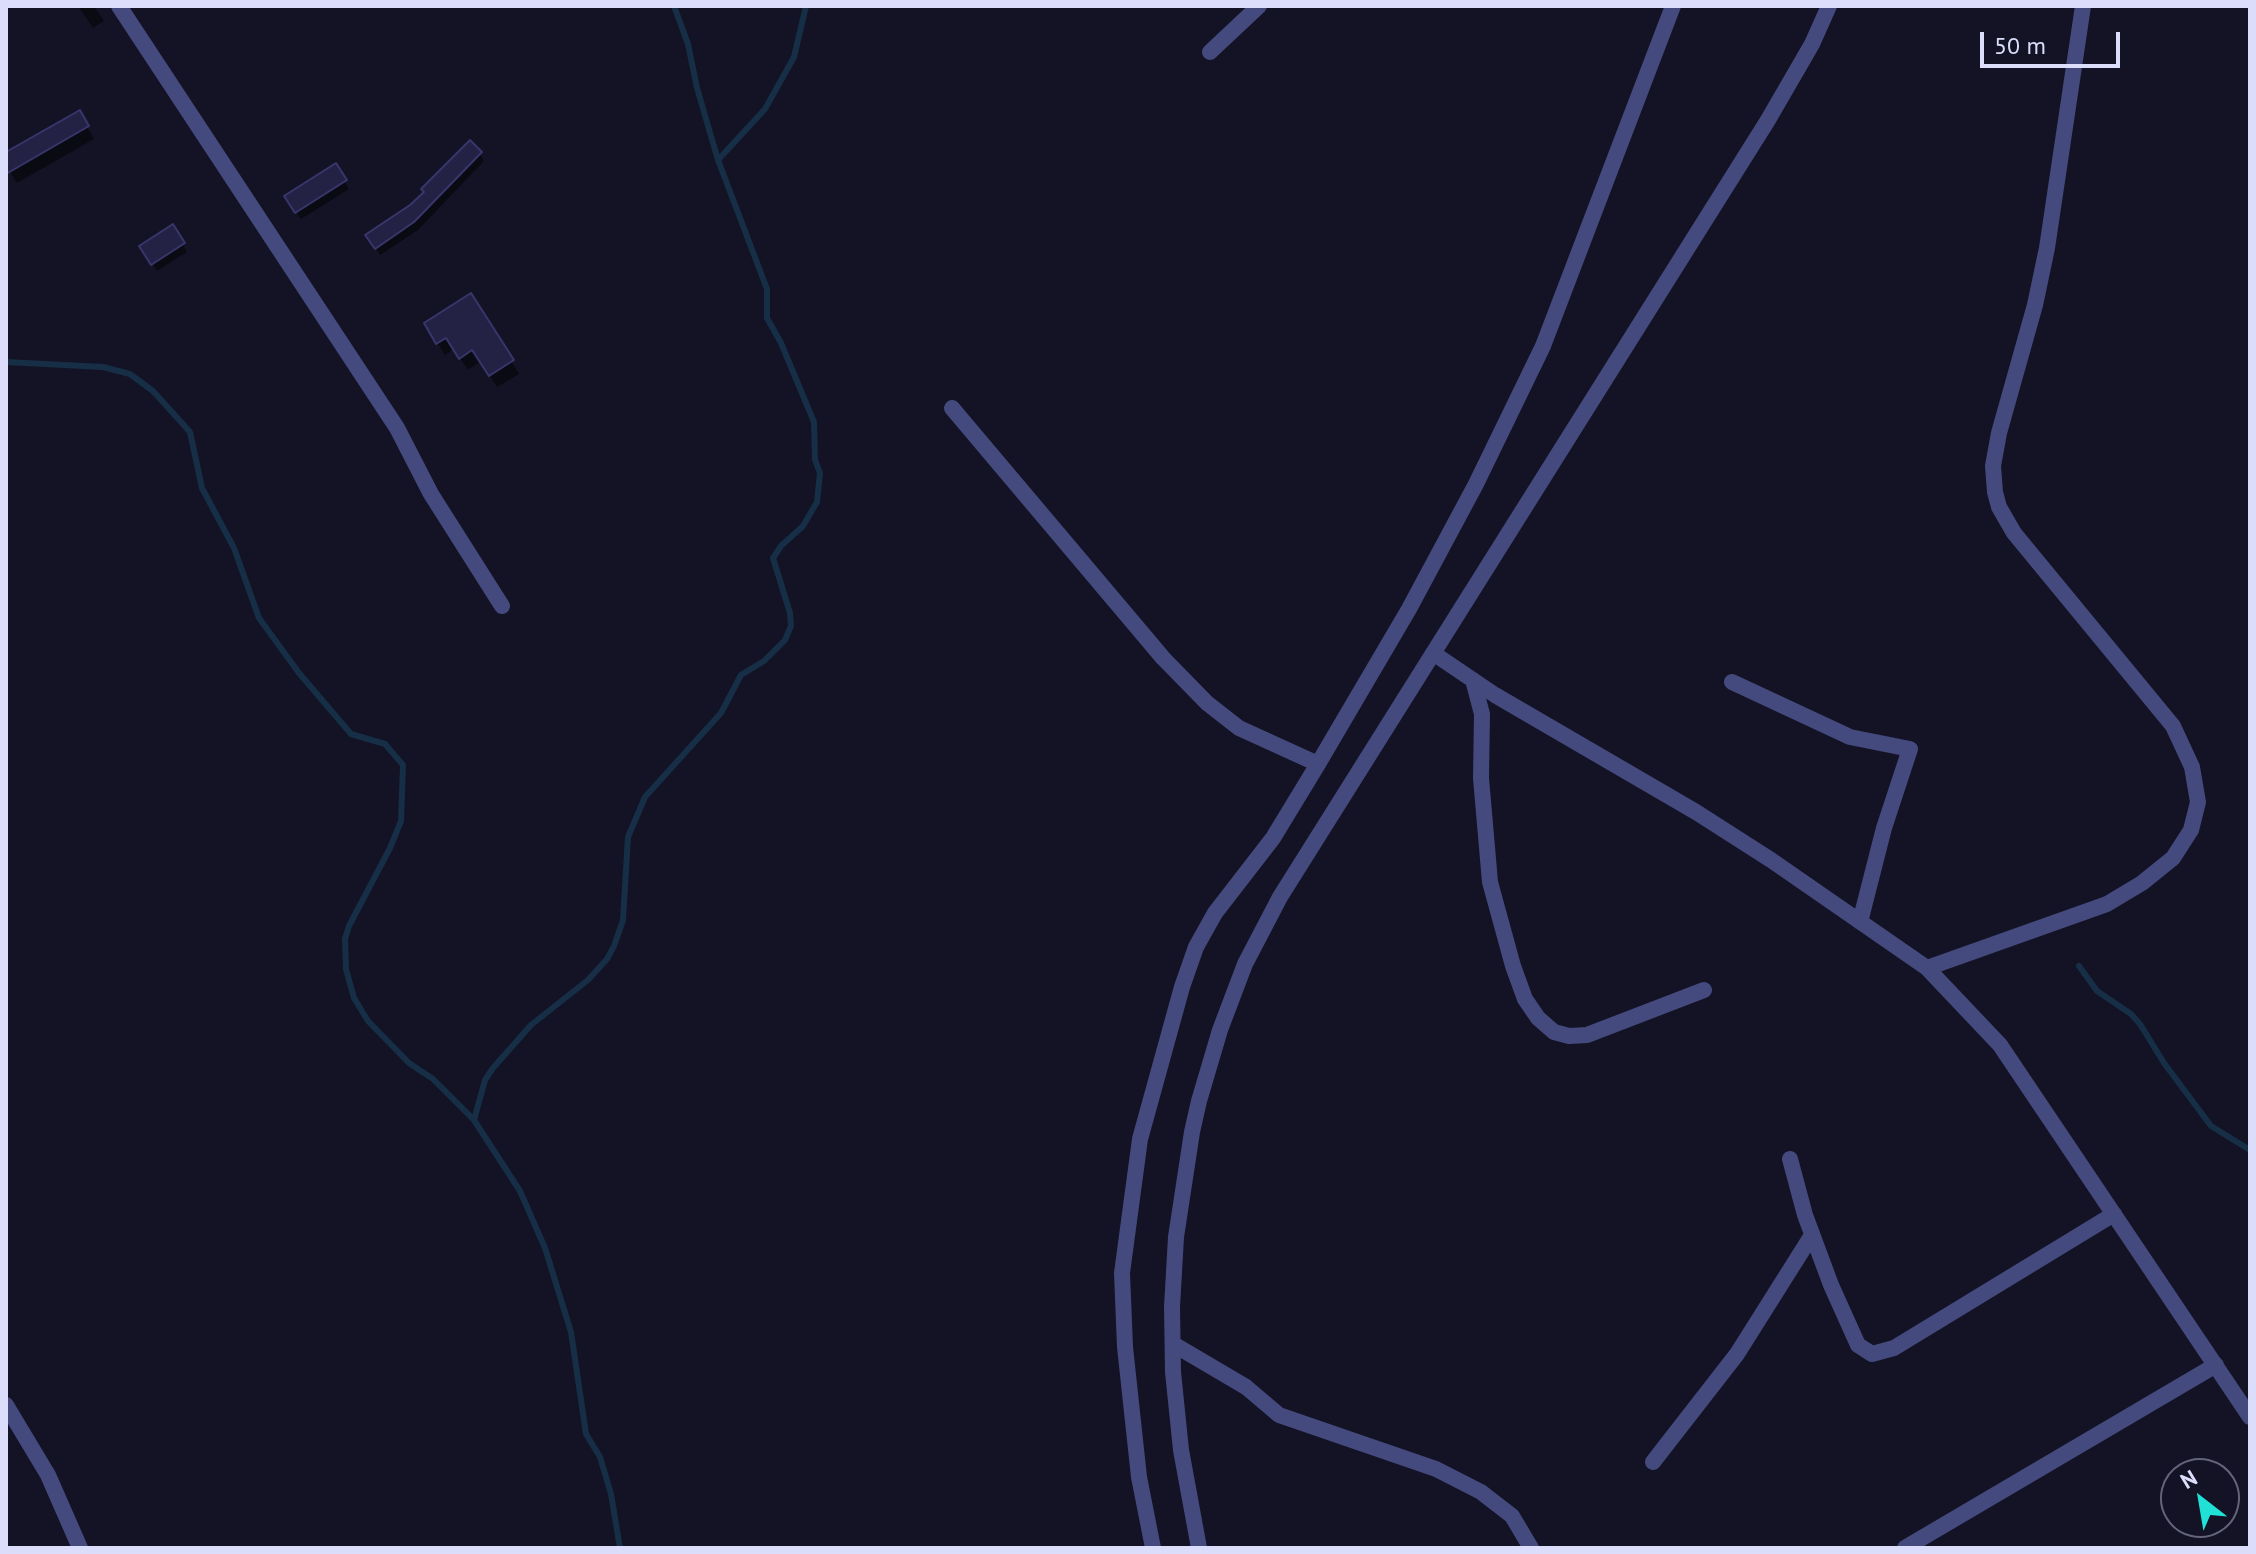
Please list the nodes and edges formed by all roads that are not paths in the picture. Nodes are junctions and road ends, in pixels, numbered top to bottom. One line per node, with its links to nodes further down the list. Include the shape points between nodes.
1 (119, 6): 8 (street, via 397,428 431,494)
2 (1259, 6): 6 (street)
3 (1673, 6): 12 (street, via 1543,346 1432,568)
4 (1829, 6): 9 (street, via 1768,120)
5 (2083, 6): 14 (street, via 2047,248 1999,433 1995,492 2014,533 2173,726 2192,767 2198,802 2191,830 2173,858 2142,883 2107,904)
6 (1210, 52)
7 (952, 408): 12 (street, via 1207,703 1239,728)
8 (502, 606)
9 (1433, 653): 10 (street); 19 (street, via 1280,897 1230,1000 1190,1145 1176,1237)
10 (1473, 680): 13 (street, via 1696,812); 15 (street, via 1482,714 1481,778 1490,882 1513,966 1538,1018 1554,1032 1587,1035)
11 (1732, 682): 13 (street, via 1850,737 1910,749)
12 (1318, 764): 25 (street, via 1196,947 1140,1139 1122,1273 1139,1477)
13 (1860, 922): 14 (street)
14 (1927, 968): 17 (street, via 2000,1045)
15 (1704, 990)
16 (1790, 1159): 18 (street)
17 (2114, 1214): 18 (street, via 1894,1348 1872,1354 1858,1345); 20 (street)
18 (1812, 1235): 23 (street, via 1744,1345)
19 (1173, 1344): 26 (street, via 1181,1450); 27 (street, via 1246,1387 1279,1415 1436,1469 1481,1492 1512,1516)
20 (2216, 1365): 22 (street); 28 (street)
21 (6, 1405): 24 (street, via 63,1503)
22 (2250, 1417)
23 (1653, 1462)
24 (80, 1548)
25 (1153, 1548)
26 (1199, 1548)
27 (1531, 1548)
28 (1905, 1548)

